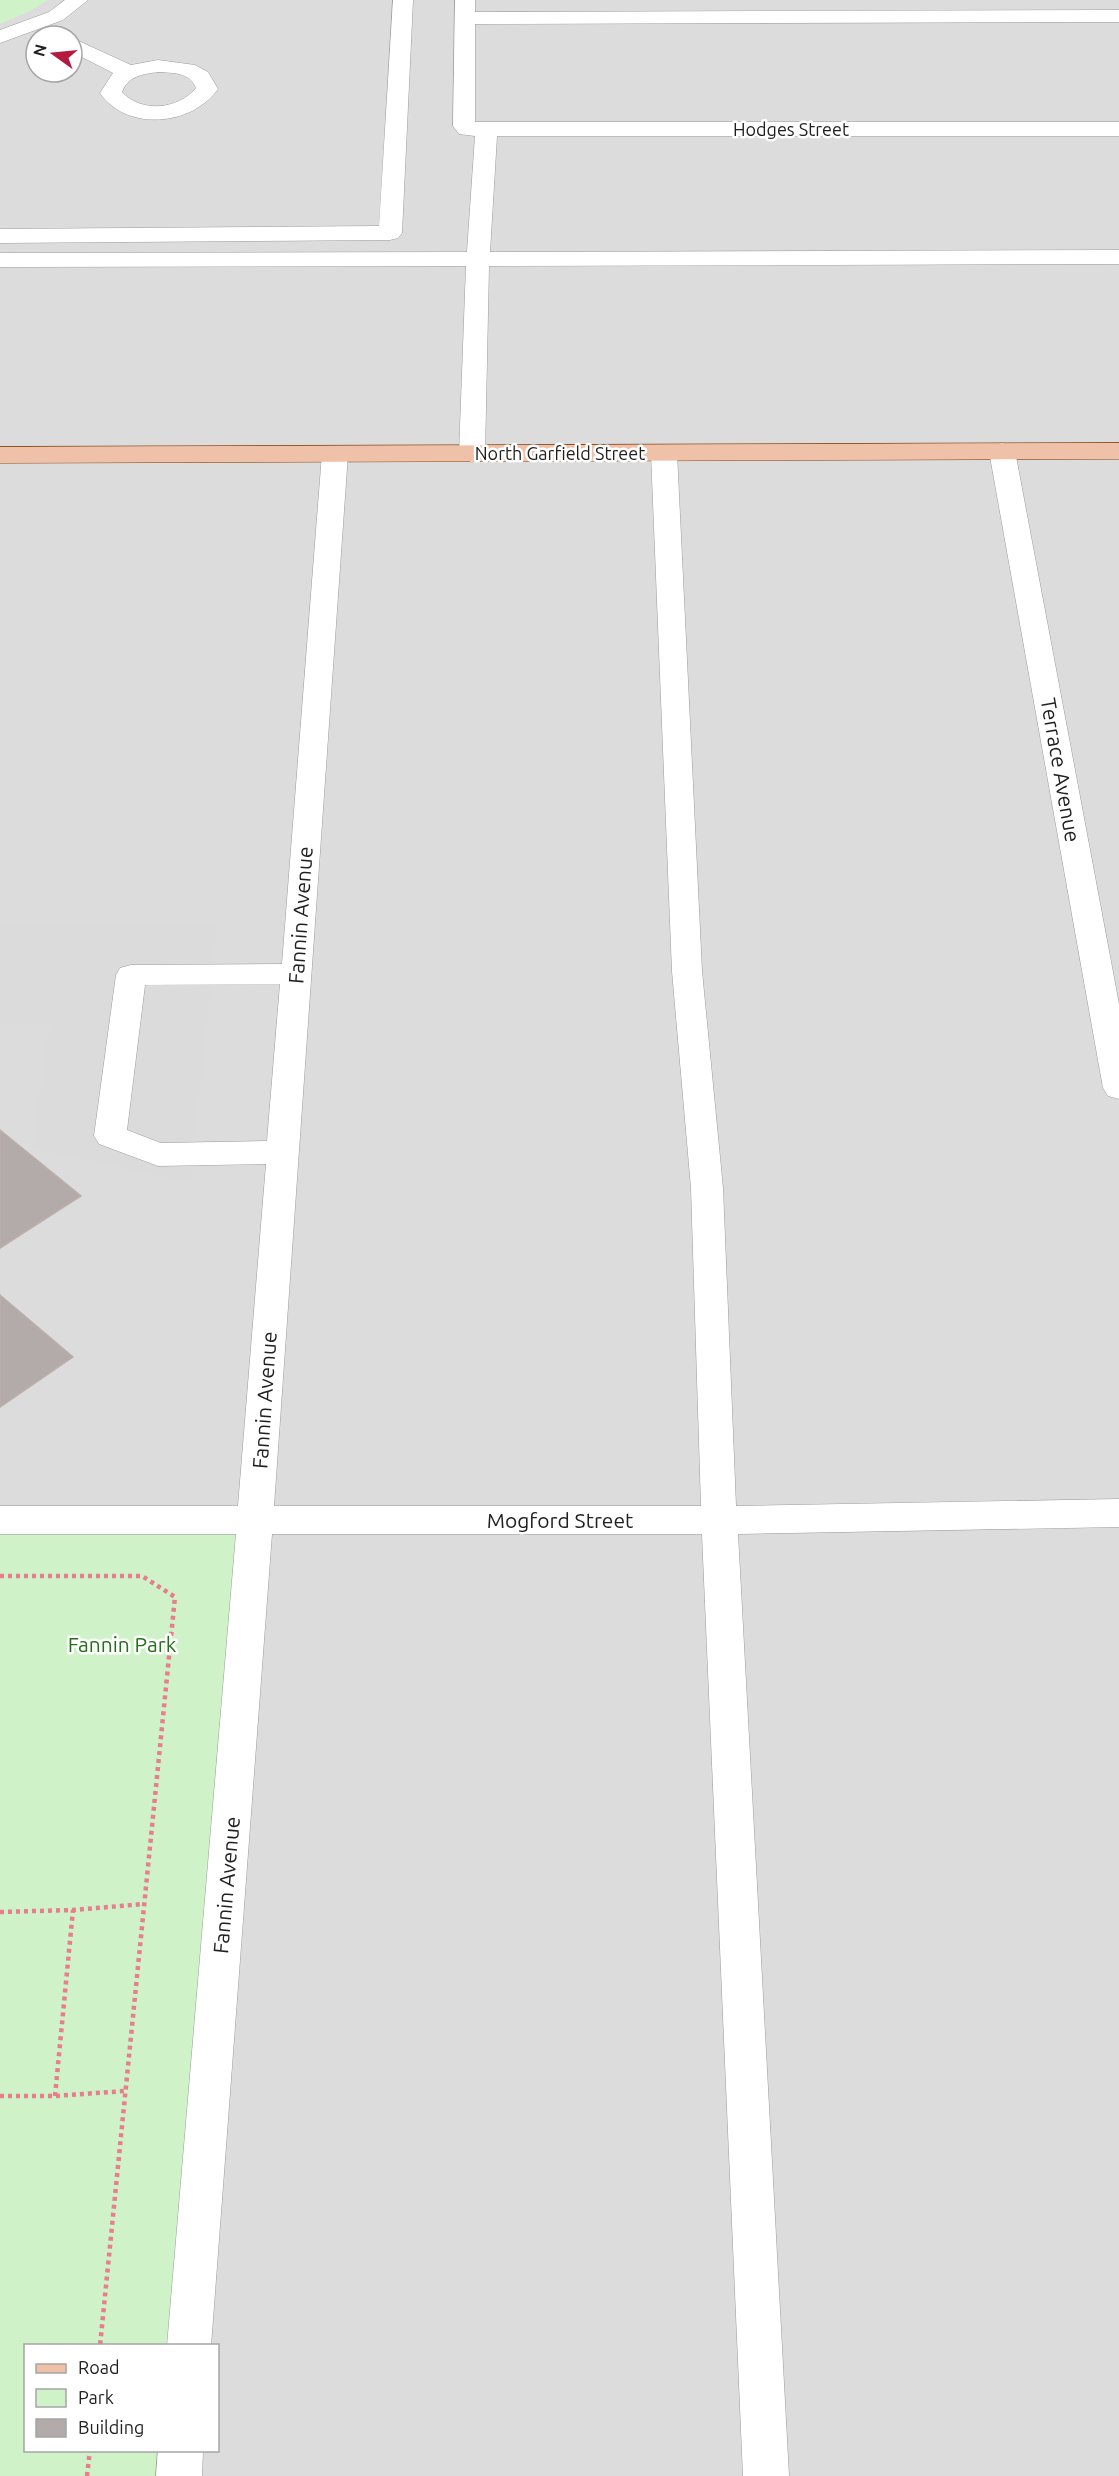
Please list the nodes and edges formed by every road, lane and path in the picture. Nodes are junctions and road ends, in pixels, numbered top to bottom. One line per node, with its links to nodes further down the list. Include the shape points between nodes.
1 (78, 0): 5 (street)
2 (403, 0): 12 (street, via 390,233)
3 (465, 9): 4 (street); 10 (street)
4 (1119, 16)
5 (38, 24)
6 (24, 29): 7 (street)
7 (0, 37)
8 (84, 50): 9 (street)
9 (129, 72)
10 (475, 128): 11 (street, Hodges Street); 14 (street)
11 (1119, 129)
12 (0, 236)
13 (1119, 257): 14 (street)
14 (478, 259): 15 (street); 20 (street)
15 (0, 260)
16 (1002, 451): 17 (main road, North Garfield Street); 18 (main road, North Garfield Street); 23 (street, Terrace Avenue)
17 (1119, 451)
18 (664, 453): 20 (main road, North Garfield Street); 28 (street, via 687,971 707,1188)
19 (335, 454): 20 (main road, North Garfield Street); 21 (main road, North Garfield Street); 22 (street, Fannin Avenue)
20 (472, 454)
21 (0, 455)
22 (296, 974): 24 (street, Fannin Avenue); 24 (street, via 130,975 110,1136 158,1155)
23 (1119, 1088)
24 (283, 1152): 26 (street, Fannin Avenue)
25 (1119, 1513): 28 (street, Mogford Street)
26 (255, 1519): 27 (street, Mogford Street); 28 (street, Mogford Street); 37 (street, Fannin Avenue)
27 (0, 1520)
28 (719, 1520): 42 (street)
29 (0, 1576): 30 (path, via 142,1576 175,1597)
30 (144, 1904): 31 (path); 33 (path)
31 (73, 1910): 32 (path); 35 (path)
32 (0, 1912)
33 (125, 2091): 35 (path); 36 (path)
34 (0, 2096): 35 (path)
35 (55, 2096)
36 (100, 2344)
37 (189, 2344)
38 (90, 2452): 40 (path)
39 (181, 2452): 41 (street)
40 (87, 2476)
41 (179, 2476)
42 (766, 2476)

